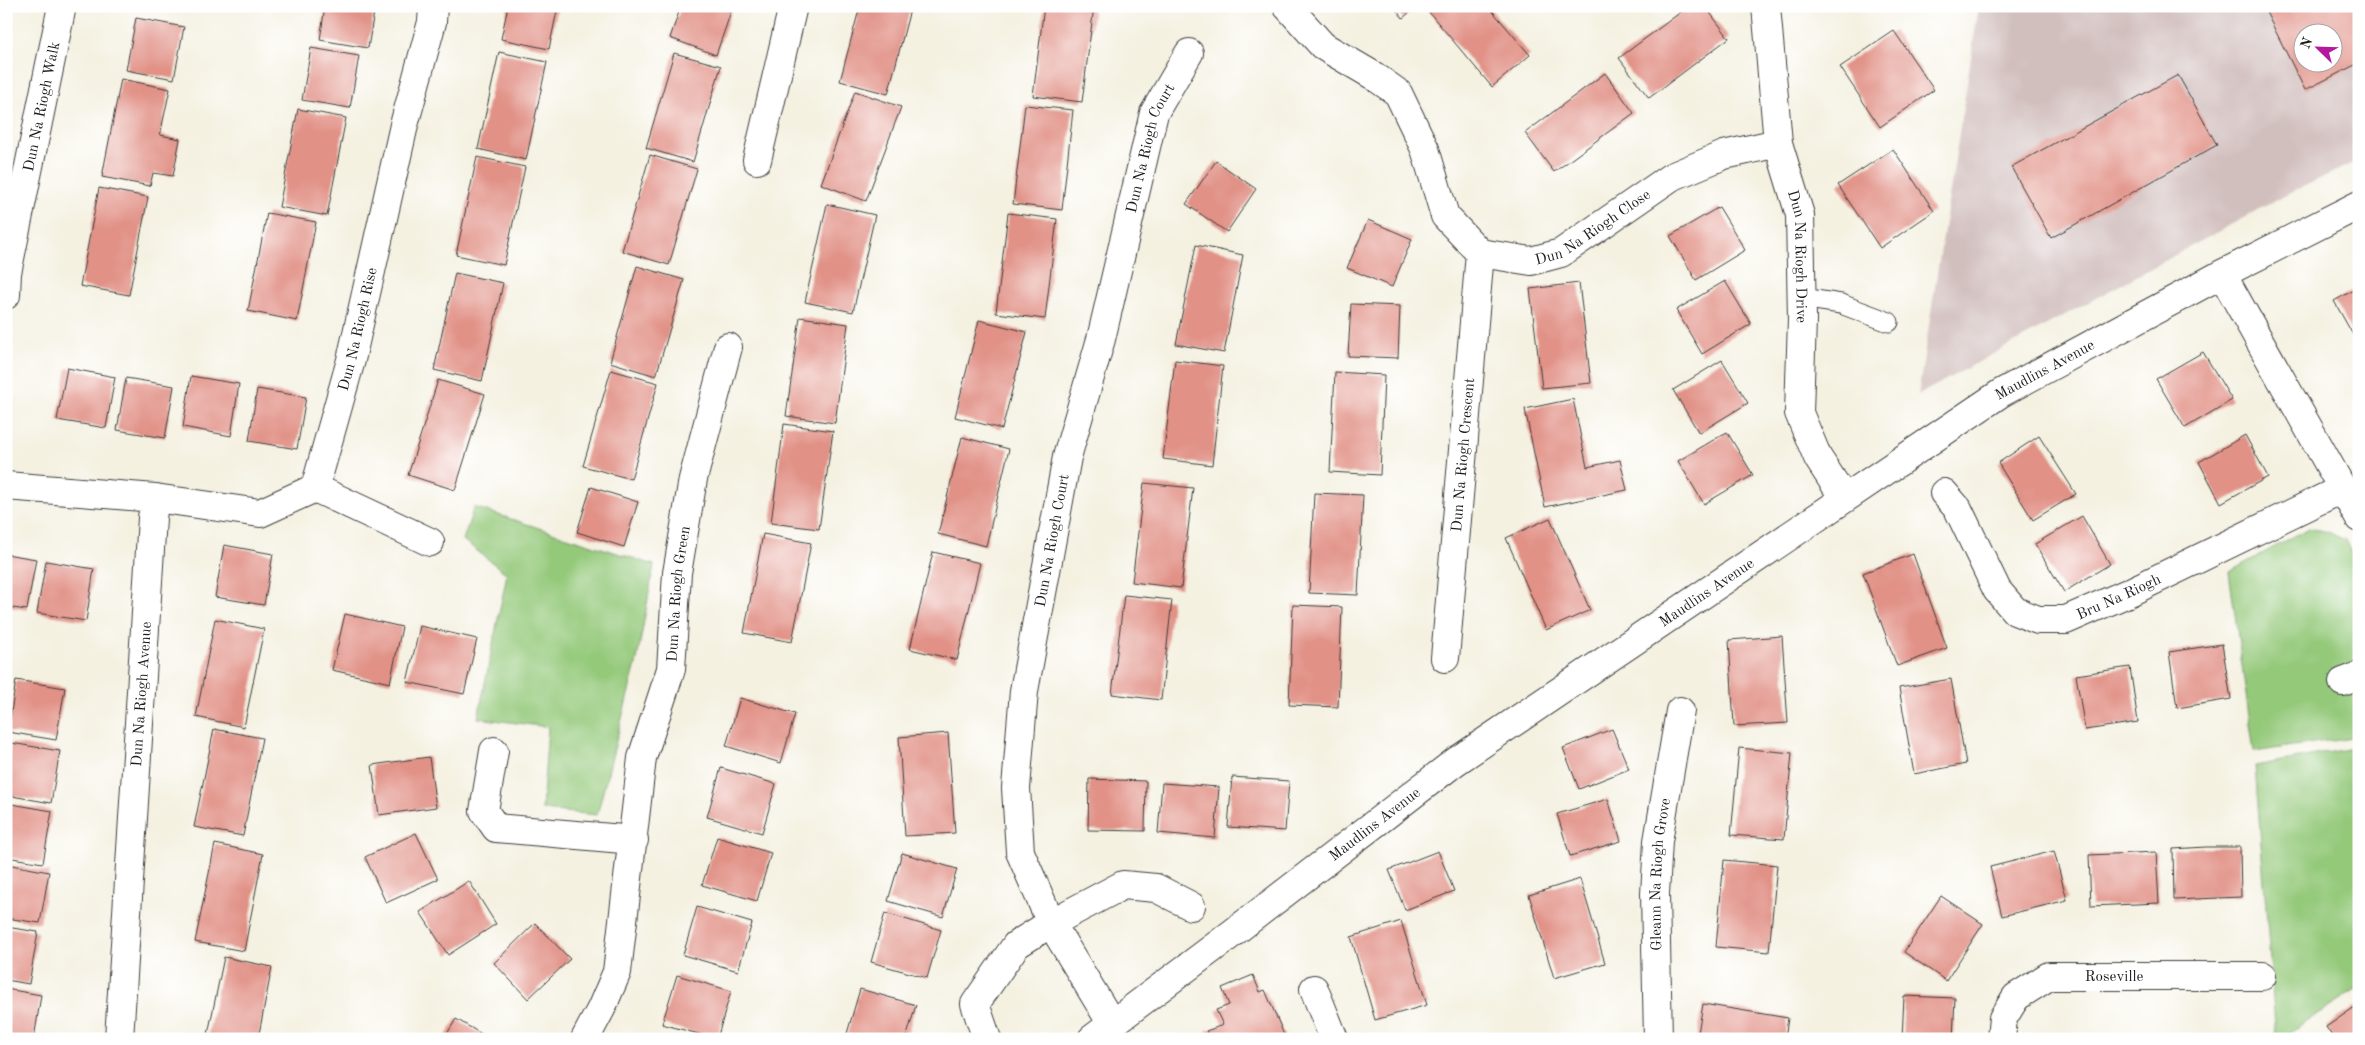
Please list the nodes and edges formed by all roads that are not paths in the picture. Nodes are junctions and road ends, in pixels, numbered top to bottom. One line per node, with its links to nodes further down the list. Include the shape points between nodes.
1 (62, 6): 12 (street, Dun Na Riogh Walk, via 7,273)
2 (433, 6): 17 (street, Dun Na Riogh Rise, via 432,22 404,125 351,360)
3 (793, 6): 8 (street)
4 (1287, 6): 10 (street, via 1323,46 1398,93 1425,149 1445,216)
5 (1766, 6): 7 (street, Dun Na Riogh Drive)
6 (1189, 53): 29 (street, Dun Na Riogh Court, via 1154,113 1101,339 1067,457 1024,691 1016,788 1020,852)
7 (1778, 143): 10 (street, Dun Na Riogh Close, via 1724,155 1671,177 1561,253 1531,261); 13 (street, Dun Na Riogh Drive, via 1800,214)
8 (757, 160)
9 (2359, 205): 11 (street, Maudlins Avenue)
10 (1480, 253): 24 (street, Dun Na Riogh Crescent)
11 (2222, 274): 18 (street); 21 (street, Maudlins Avenue, via 2001,392)
12 (6, 295)
13 (1802, 298): 14 (lane, via 1841,304); 21 (street, Dun Na Riogh Drive, via 1799,414 1818,458)
14 (1889, 322)
15 (728, 347): 27 (street, Dun Na Riogh Green, via 693,479 677,573 671,669 642,758)
16 (6, 486): 20 (street)
17 (315, 488): 20 (street, via 260,513); 23 (street)
18 (2342, 489): 19 (street, Bru Na Riogh, via 2066,620 2038,620 2015,611 1997,590 1958,509); 22 (street)
19 (1944, 492)
20 (155, 498): 33 (street, Dun Na Riogh Avenue)
21 (1844, 498): 32 (street, Maudlins Avenue, via 1455,762)
22 (2359, 518)
23 (430, 542)
24 (1445, 658)
25 (1680, 711): 37 (street, Gleann Na Riogh Grove, via 1658,841 1655,894)
26 (494, 751): 27 (street, via 484,811 496,828)
27 (634, 840): 34 (street, Dun Na Riogh Green, via 617,972)
28 (1191, 906): 29 (street, via 1156,888 1122,886)
29 (1051, 923): 32 (street, Dun Na Riogh Court); 35 (street, via 1016,945 975,1004)
30 (2262, 976): 38 (street, Roseville, via 2049,976 2016,997 2003,1018)
31 (1314, 989): 36 (street)
32 (1102, 1031)
33 (119, 1039)
34 (585, 1039)
35 (987, 1039)
36 (1334, 1039)
37 (1658, 1039)
38 (2001, 1039)

